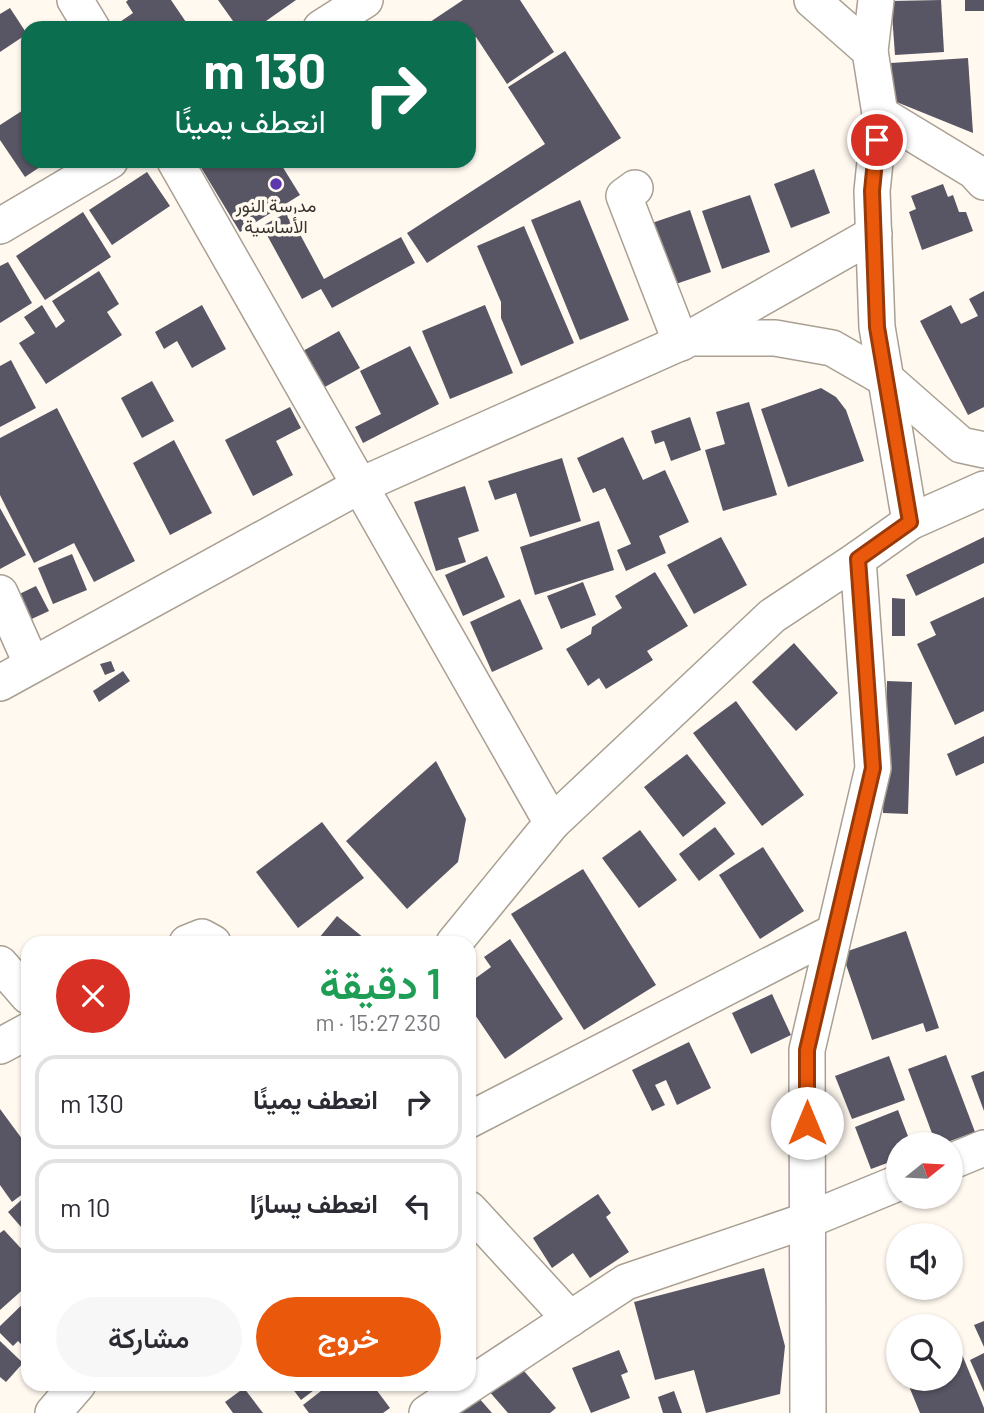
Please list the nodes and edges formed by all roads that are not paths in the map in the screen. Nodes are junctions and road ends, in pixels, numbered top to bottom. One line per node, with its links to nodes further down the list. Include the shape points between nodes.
1 (75, 0): 5 (street)
2 (365, 0): 6 (street)
3 (812, 0): 7 (street)
4 (876, 0): 7 (street)
5 (88, 21)
6 (332, 21)
7 (870, 51): 8 (street)
8 (880, 114): 11 (street, via 974,171); 14 (street, via 872,191)
9 (98, 168): 13 (street)
10 (178, 168): 18 (street)
11 (984, 182)
12 (635, 188): 15 (street, via 624,197)
13 (0, 226)
14 (874, 234): 15 (street); 16 (street, via 877,327)
15 (686, 340): 16 (street, via 775,338 832,348); 18 (street)
16 (886, 380): 17 (street, via 961,446); 20 (street)
17 (984, 450)
18 (359, 486): 23 (street); 25 (street)
19 (984, 489): 20 (street)
20 (910, 522): 21 (street)
21 (858, 559): 25 (street, via 772,616); 26 (street, via 873,768)
22 (0, 593): 23 (street)
23 (32, 665): 24 (street)
24 (0, 683)
25 (552, 823): 27 (street)
26 (834, 932): 32 (street); 37 (street, via 807,1050)
27 (460, 936)
28 (0, 964): 29 (street)
29 (21, 988)
30 (21, 1035): 31 (street)
31 (0, 1046)
32 (476, 1116)
33 (984, 1148): 34 (street)
34 (963, 1157)
35 (886, 1188): 37 (street)
36 (476, 1217): 38 (street)
37 (808, 1220): 38 (street, via 626,1282); 44 (street)
38 (570, 1319): 39 (street)
39 (476, 1380)
40 (72, 1391): 42 (street)
41 (460, 1391): 43 (street)
42 (53, 1413)
43 (426, 1413)
44 (808, 1413)

